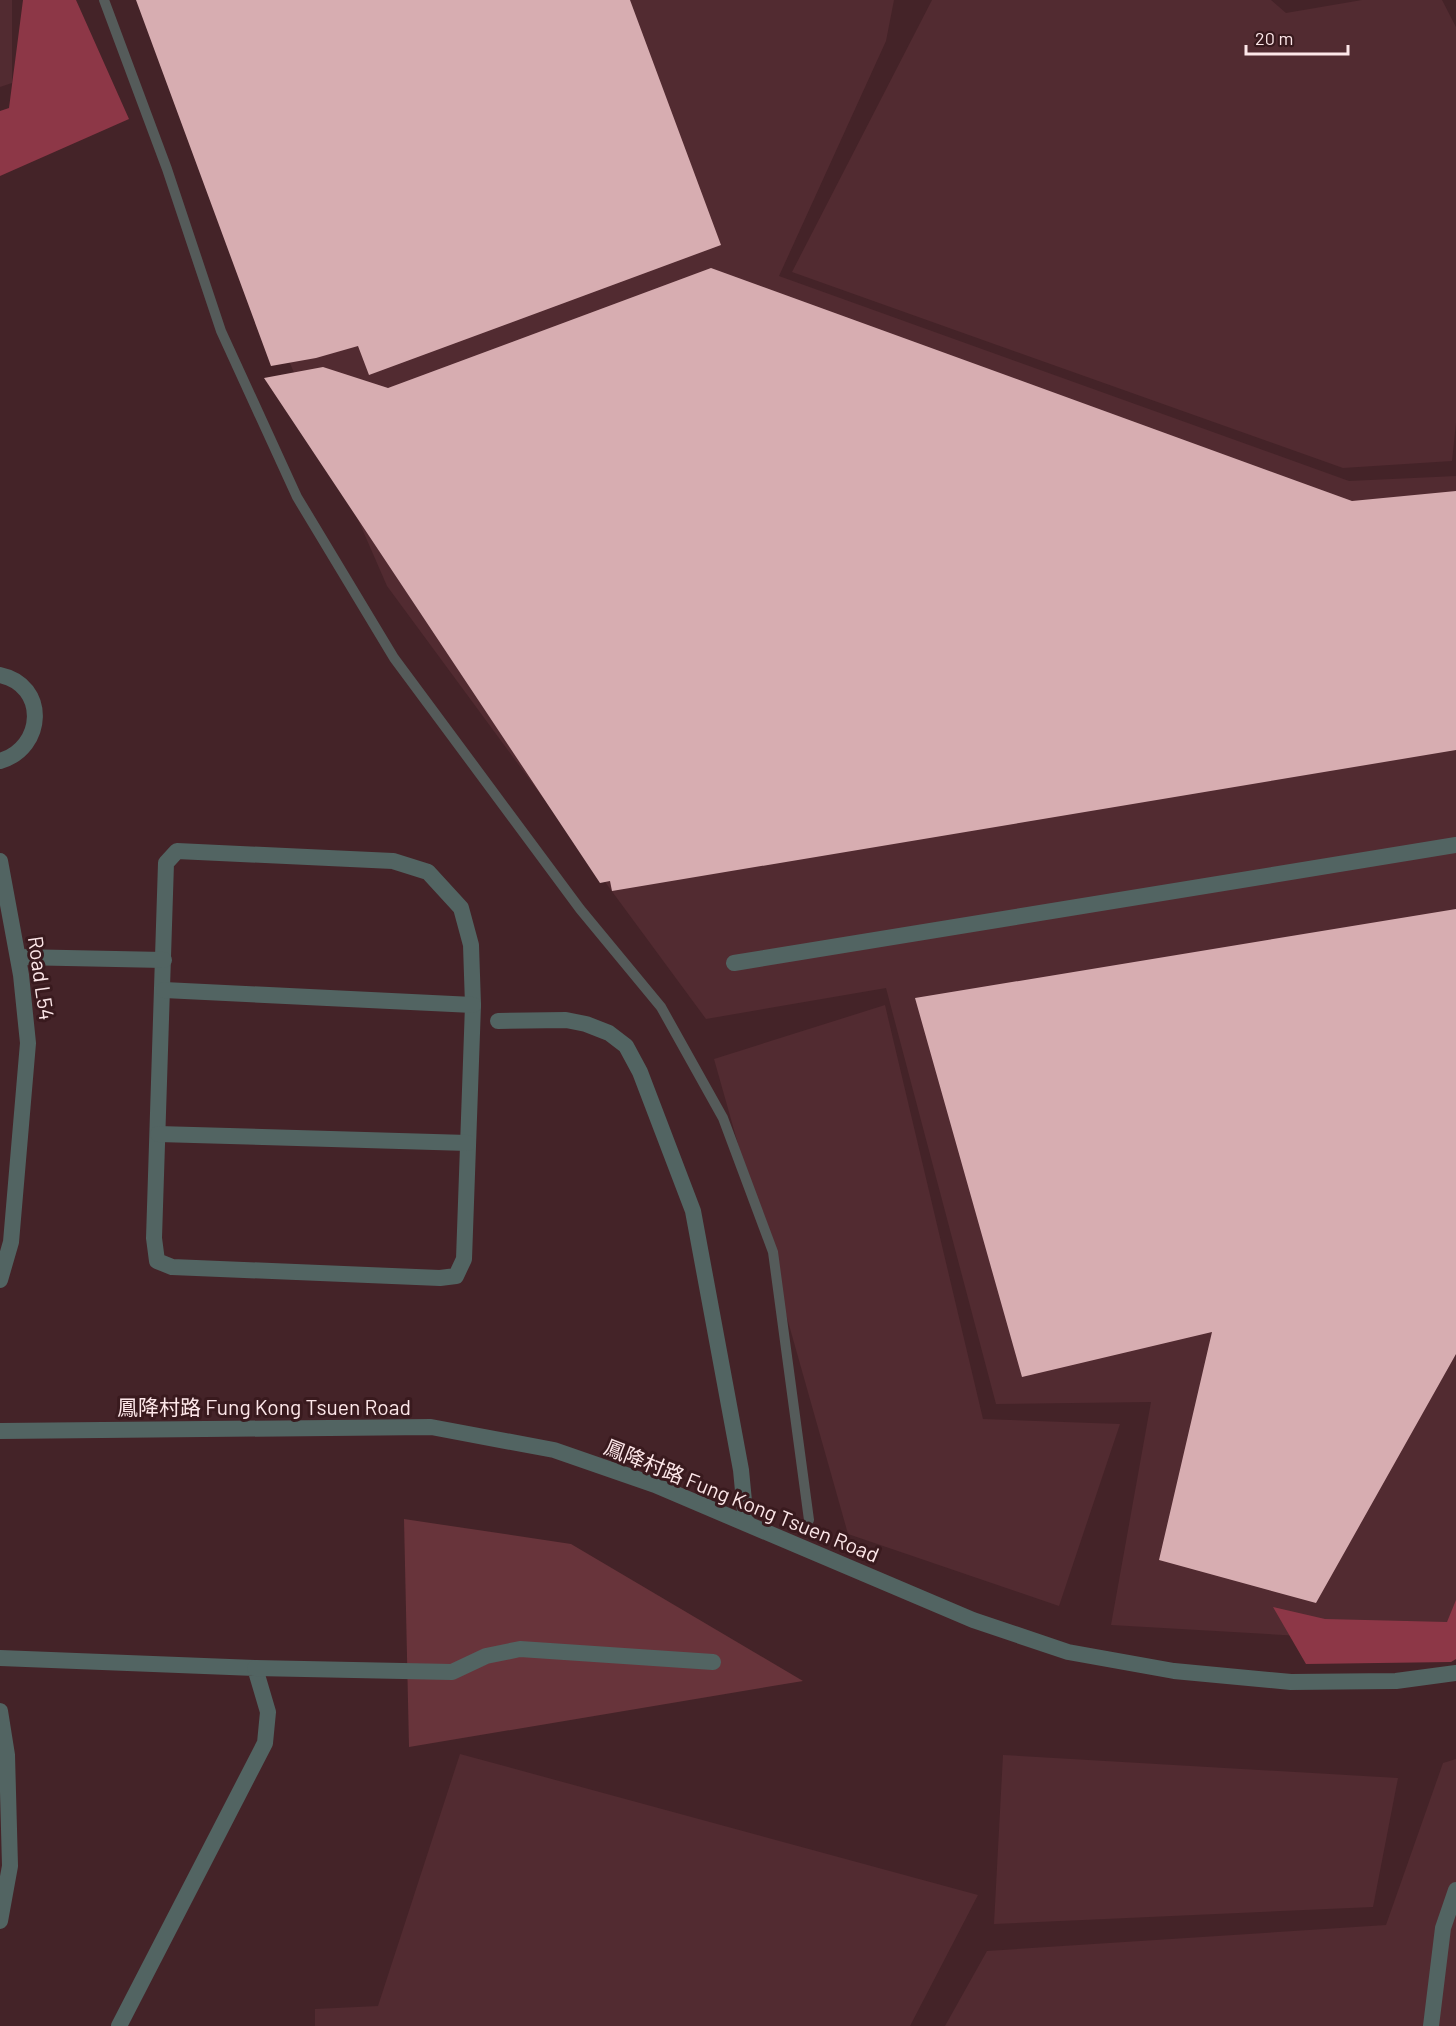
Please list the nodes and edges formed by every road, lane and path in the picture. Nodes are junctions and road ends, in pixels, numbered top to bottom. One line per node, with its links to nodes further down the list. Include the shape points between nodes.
1 (0, 675): 2 (street, via 18,682 28,693 35,720 26,746 15,756)
2 (0, 761)
3 (1456, 845): 7 (street)
4 (0, 861): 5 (street, Road L54)
5 (18, 957): 6 (street); 13 (street, Road L54, via 28,1043 11,1242)
6 (164, 960): 8 (street); 9 (street, via 166,863 177,851 393,861 428,872 461,908 471,945)
7 (734, 963)
8 (164, 990): 9 (street); 11 (street)
9 (473, 1005): 12 (street)
10 (498, 1022): 15 (street, via 567,1020 586,1024 609,1033 626,1046 640,1072 693,1211 741,1470)
11 (158, 1134): 12 (street); 12 (street, via 154,1238 157,1261 172,1267 440,1278 456,1276 464,1259)
12 (468, 1143)
13 (0, 1280)
14 (0, 1431): 15 (street, 鳳降村路 Fung Kong Tsuen Road, via 431,1427 554,1450)
15 (746, 1522): 19 (street, 鳳降村路 Fung Kong Tsuen Road, via 973,1620 1068,1652 1173,1671 1291,1682 1396,1681)
16 (0, 1658): 18 (street)
17 (713, 1662): 18 (street, via 520,1649 486,1656 452,1672)
18 (255, 1668): 23 (street, via 268,1712 265,1743)
19 (1456, 1673)
20 (0, 1711): 22 (street, via 7,1755 10,1866)
21 (1456, 1890): 24 (street, via 1443,1928)
22 (0, 1921)
23 (119, 2026)
24 (1431, 2026)

